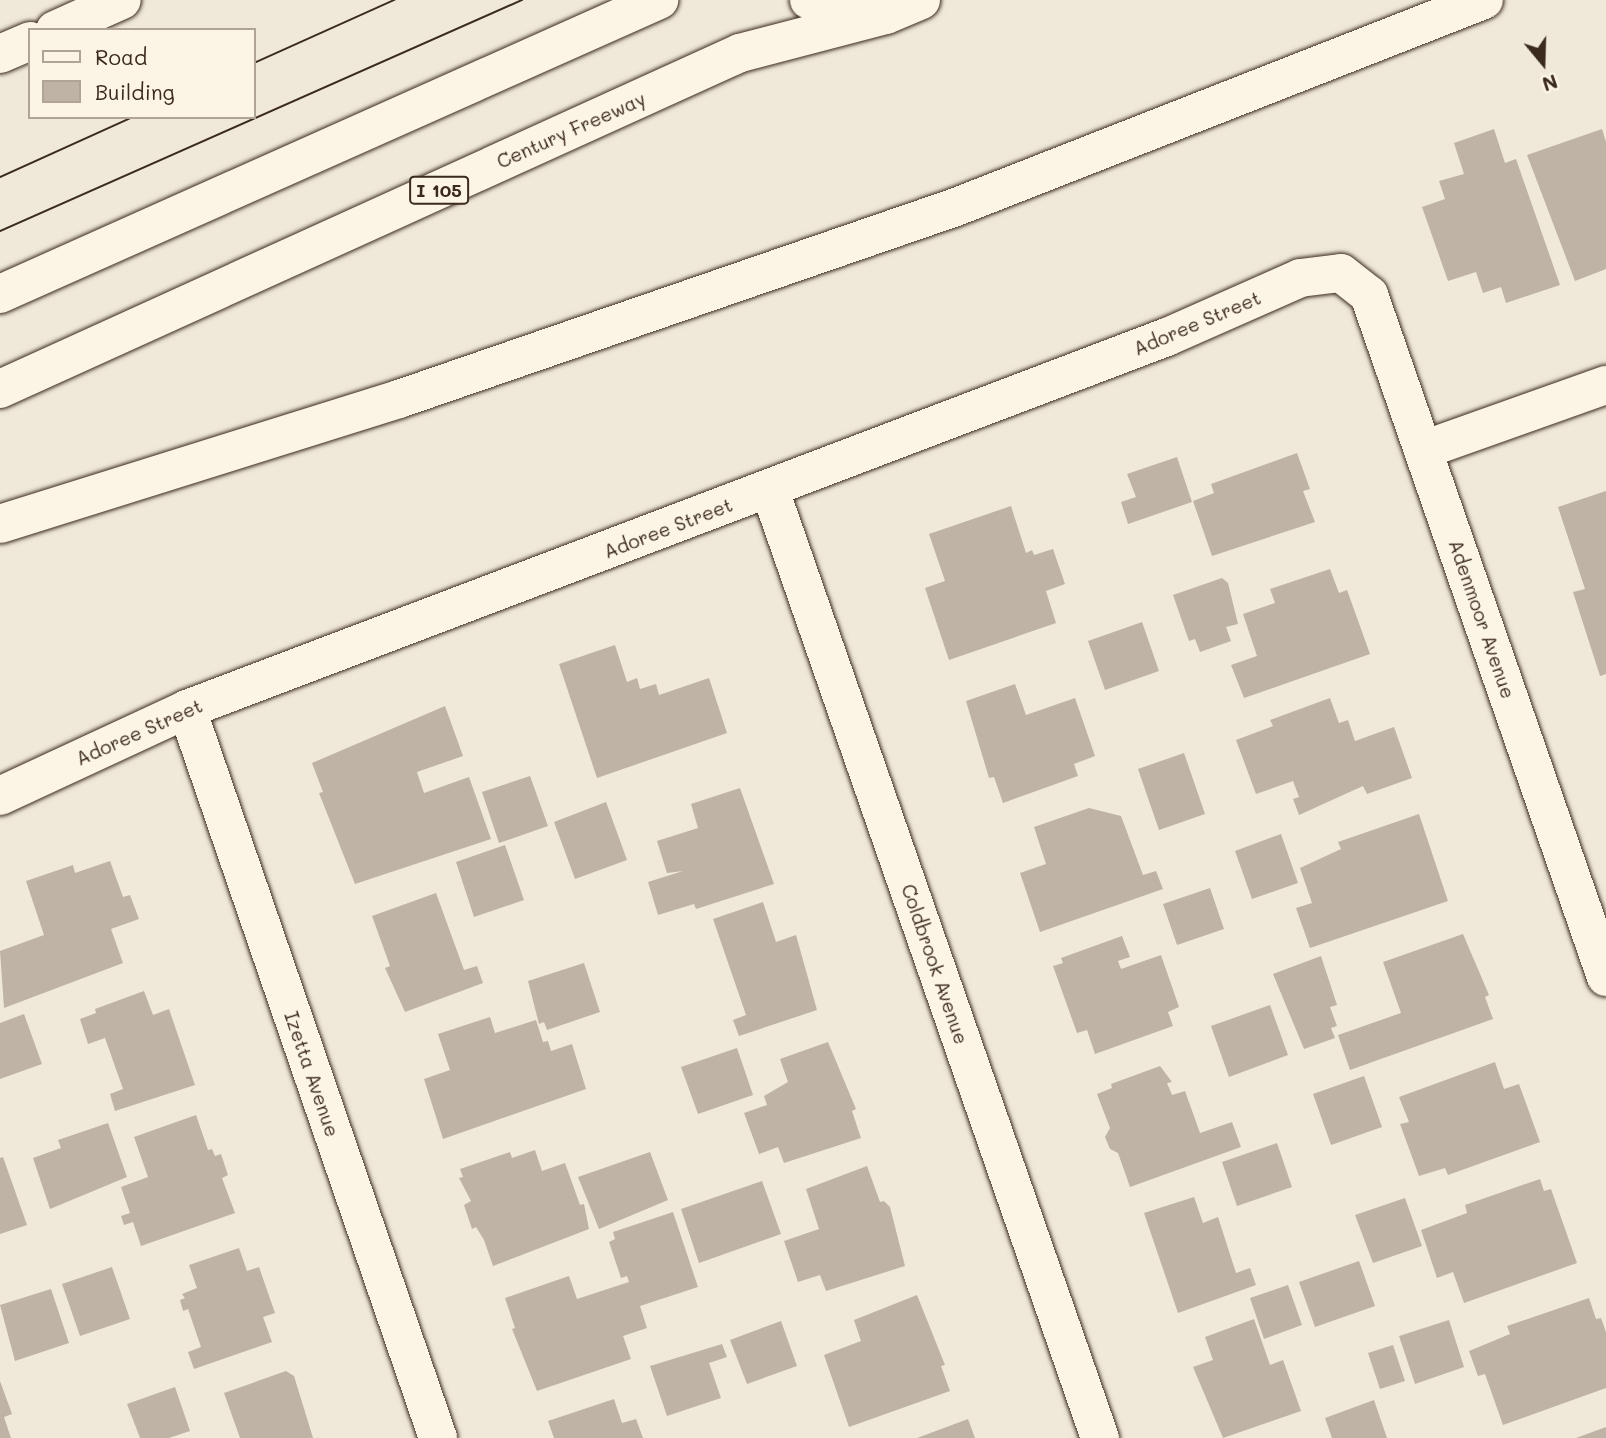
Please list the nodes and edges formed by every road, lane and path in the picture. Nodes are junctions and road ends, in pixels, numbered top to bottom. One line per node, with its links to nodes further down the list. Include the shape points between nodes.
1 (122, 0): 7 (main road)
2 (659, 0): 11 (main road)
3 (810, 0): 6 (main road)
4 (921, 0): 6 (main road, Century Freeway / I 105)
5 (1484, 0): 16 (main road, via 944,211 399,399)
6 (886, 15): 13 (main road, Century Freeway / I 105, via 740,52)
7 (59, 28)
8 (28, 42): 9 (main road)
9 (0, 54)
10 (1340, 274): 14 (main road, Adenmoor Avenue, via 1368,295); 15 (main road, Adoree Street, via 1300,278 1167,337)
11 (0, 294)
12 (1606, 385): 14 (main road)
13 (0, 389)
14 (1423, 450): 19 (main road, Adenmoor Avenue)
15 (770, 490): 17 (main road, Adoree Street); 21 (main road, Coldbrook Avenue)
16 (0, 524)
17 (187, 709): 18 (main road, Adoree Street); 20 (main road, Izetta Avenue)
18 (0, 796)
19 (1606, 977)
20 (438, 1438)
21 (1100, 1438)

